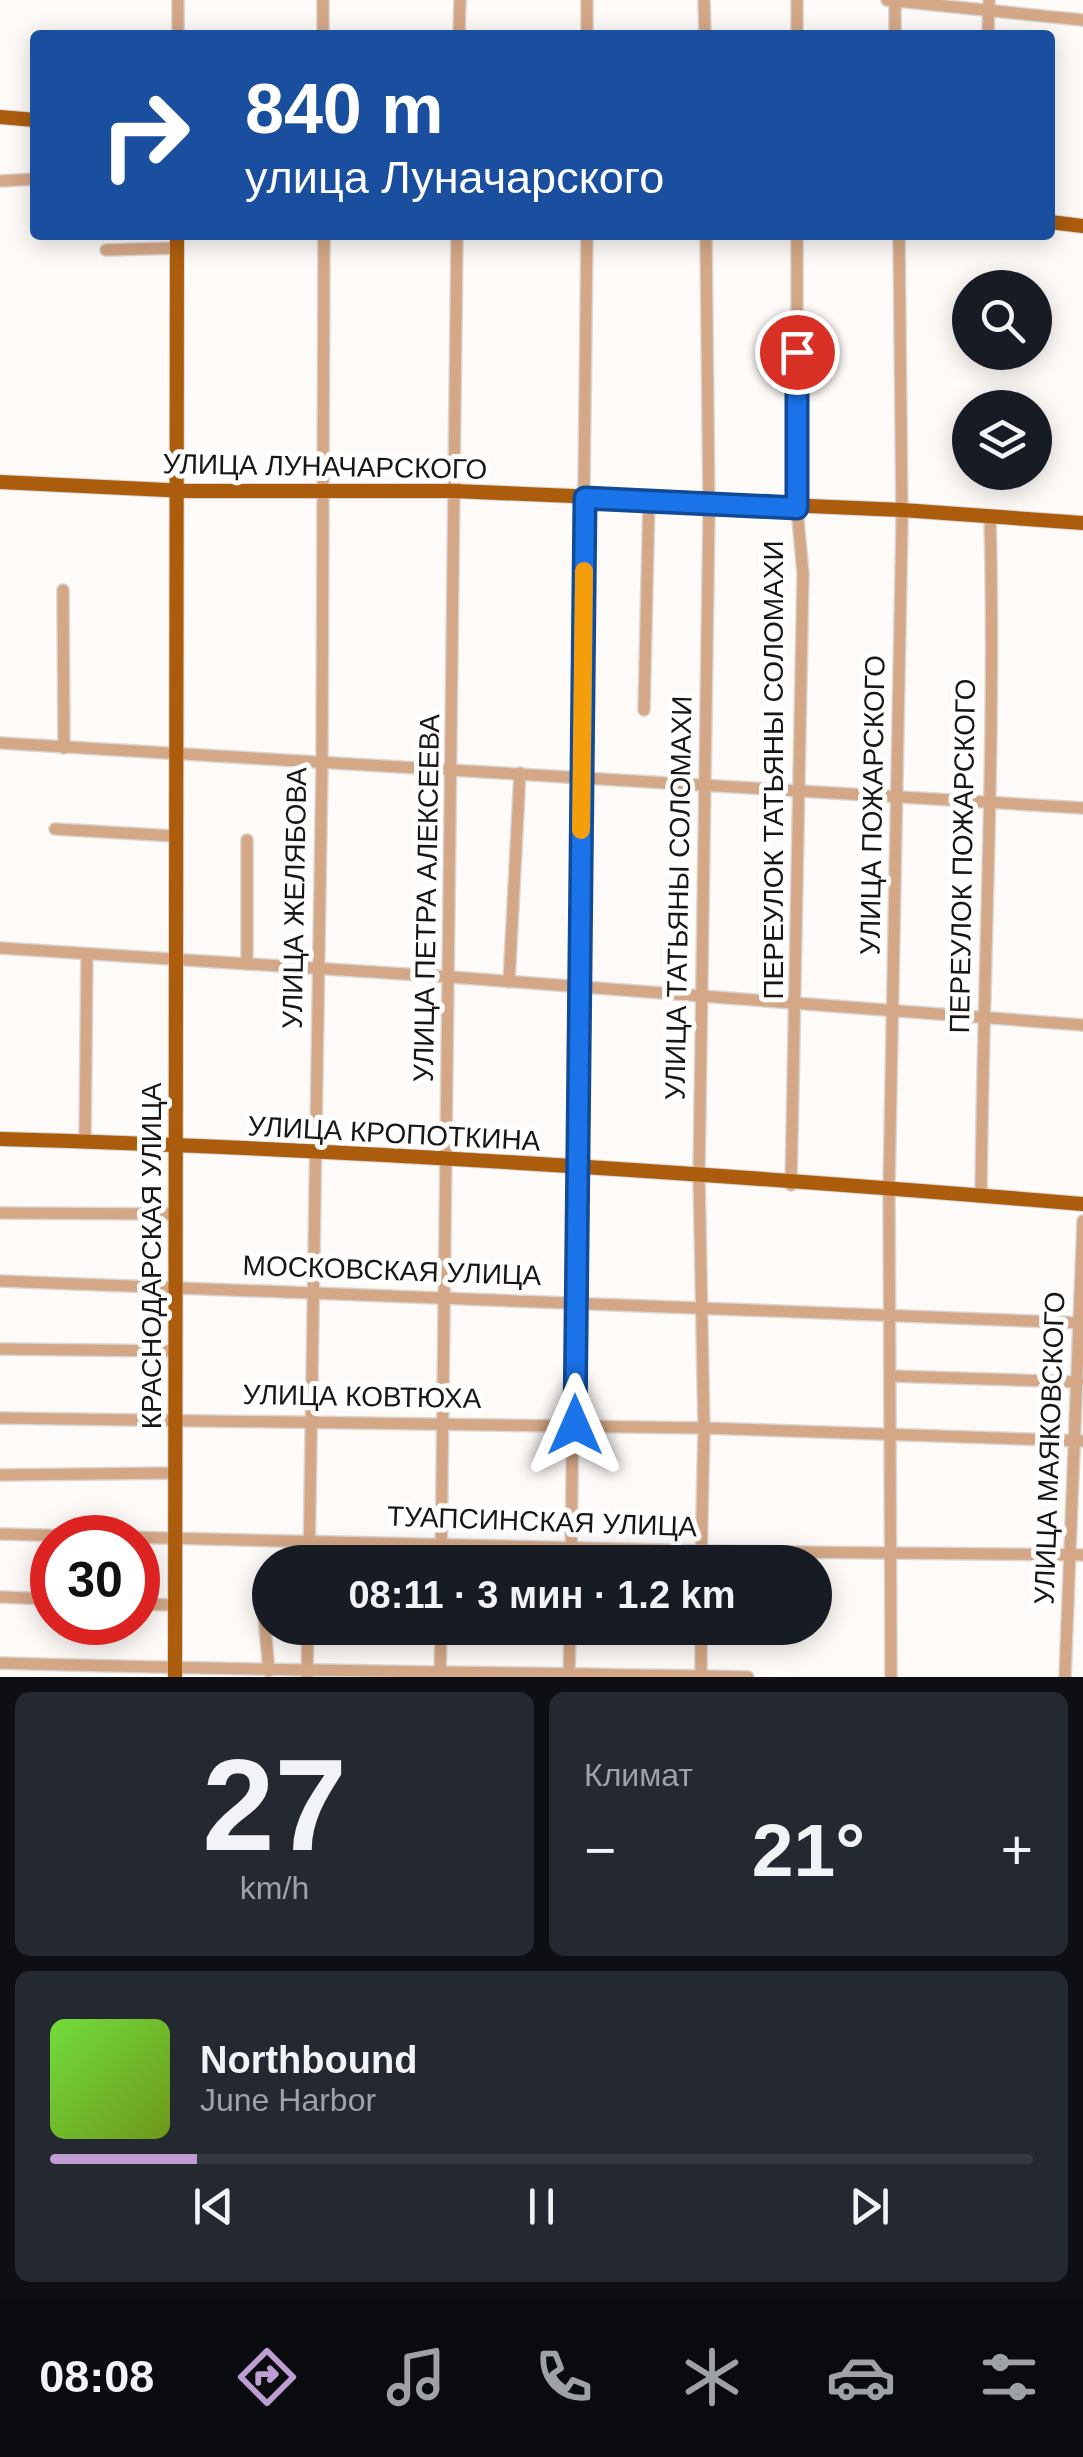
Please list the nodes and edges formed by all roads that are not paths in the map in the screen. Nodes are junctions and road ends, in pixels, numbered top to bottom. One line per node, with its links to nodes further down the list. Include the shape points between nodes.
1 (178, 0): 11 (street)
2 (323, 0): 12 (street)
3 (460, 0): 13 (street)
4 (587, 0): 14 (street)
5 (704, 0): 15 (street)
6 (797, 0): 16 (street)
7 (887, 0): 8 (street)
8 (895, 0): 9 (street); 17 (street)
9 (988, 5): 10 (street)
10 (1083, 20)
11 (178, 30)
12 (323, 30)
13 (460, 30)
14 (587, 30)
15 (705, 30)
16 (797, 30)
17 (896, 30)
18 (0, 117): 19 (main road)
19 (30, 120)
20 (30, 179): 21 (street)
21 (0, 181)
22 (1055, 223): 23 (main road)
23 (1083, 226)
24 (324, 240): 34 (street, УЛИЦА ЖЕЛЯБОВА)
25 (457, 240): 35 (street, УЛИЦА ПЕТРА АЛЕКСЕЕВА)
26 (586, 240): 36 (street)
27 (706, 240): 38 (street, УЛИЦА ТАТЬЯНЫ СОЛОМАХИ)
28 (797, 240): 39 (street, ПЕРЕУЛОК ТАТЬЯНЫ СОЛОМАХИ)
29 (898, 240): 40 (street, УЛИЦА ПОЖАРСКОГО)
30 (178, 242): 31 (street, КРАСНОДАРСКАЯ УЛИЦА); 33 (main road, КРАСНОДАРСКАЯ УЛИЦА)
31 (106, 250)
32 (0, 482): 33 (main road, УЛИЦА ЛУНАЧАРСКОГО)
33 (179, 490): 34 (main road, УЛИЦА ЛУНАЧАРСКОГО); 47 (main road, КРАСНОДАРСКАЯ УЛИЦА)
34 (320, 490): 35 (main road, УЛИЦА ЛУНАЧАРСКОГО); 48 (street, УЛИЦА ЖЕЛЯБОВА)
35 (454, 490): 36 (main road, УЛИЦА ЛУНАЧАРСКОГО); 49 (street, УЛИЦА ПЕТРА АЛЕКСЕЕВА)
36 (585, 498): 37 (main road, УЛИЦА ЛУНАЧАРСКОГО); 51 (street)
37 (649, 500): 38 (main road, УЛИЦА ЛУНАЧАРСКОГО); 44 (street)
38 (709, 502): 39 (main road, УЛИЦА ЛУНАЧАРСКОГО); 52 (street, УЛИЦА ТАТЬЯНЫ СОЛОМАХИ)
39 (797, 508): 40 (main road, УЛИЦА ЛУНАЧАРСКОГО); 53 (street, ПЕРЕУЛОК ТАТЬЯНЫ СОЛОМАХИ)
40 (902, 510): 41 (main road, УЛИЦА ЛУНАЧАРСКОГО); 54 (street, УЛИЦА ПОЖАРСКОГО)
41 (990, 518): 42 (main road, УЛИЦА ЛУНАЧАРСКОГО); 55 (street, ПЕРЕУЛОК ПОЖАРСКОГО)
42 (1083, 523)
43 (64, 590): 46 (street)
44 (644, 710)
45 (0, 744): 46 (street)
46 (64, 748): 47 (street)
47 (174, 755): 48 (street); 58 (main road, КРАСНОДАРСКАЯ УЛИЦА)
48 (322, 764): 49 (street); 64 (street, УЛИЦА ЖЕЛЯБОВА)
49 (452, 768): 50 (street); 65 (street, УЛИЦА ПЕТРА АЛЕКСЕЕВА)
50 (520, 773): 51 (street); 66 (street)
51 (582, 778): 52 (street); 67 (street)
52 (706, 784): 53 (street); 68 (street, УЛИЦА ТАТЬЯНЫ СОЛОМАХИ)
53 (802, 791): 54 (street); 69 (street, ПЕРЕУЛОК ТАТЬЯНЫ СОЛОМАХИ)
54 (898, 796): 55 (street); 70 (street, УЛИЦА ПОЖАРСКОГО)
55 (992, 804): 56 (street); 71 (street, ПЕРЕУЛОК ПОЖАРСКОГО)
56 (1083, 808)
57 (54, 829): 58 (street)
58 (174, 836): 62 (main road, КРАСНОДАРСКАЯ УЛИЦА)
59 (247, 840): 63 (street)
60 (0, 948): 61 (street)
61 (87, 954): 62 (street); 74 (street)
62 (176, 959): 63 (street); 75 (main road, КРАСНОДАРСКАЯ УЛИЦА)
63 (247, 964): 64 (street)
64 (318, 969): 65 (street); 76 (street, УЛИЦА ЖЕЛЯБОВА)
65 (451, 977): 66 (street); 77 (street, УЛИЦА ПЕТРА АЛЕКСЕЕВА)
66 (509, 982): 67 (street)
67 (579, 988): 68 (street); 78 (street)
68 (700, 998): 69 (street); 79 (street, УЛИЦА ТАТЬЯНЫ СОЛОМАХИ)
69 (796, 1006): 70 (street); 80 (street, ПЕРЕУЛОК ТАТЬЯНЫ СОЛОМАХИ)
70 (892, 1011): 71 (street); 81 (street, УЛИЦА ПОЖАРСКОГО)
71 (982, 1019): 72 (street); 82 (street, ПЕРЕУЛОК ПОЖАРСКОГО)
72 (1083, 1026)
73 (0, 1140): 74 (main road, УЛИЦА КРОПОТКИНА)
74 (85, 1142): 75 (main road, УЛИЦА КРОПОТКИНА)
75 (176, 1144): 76 (main road, УЛИЦА КРОПОТКИНА); 85 (main road, КРАСНОДАРСКАЯ УЛИЦА)
76 (315, 1155): 77 (main road, УЛИЦА КРОПОТКИНА); 89 (street, УЛИЦА ЖЕЛЯБОВА)
77 (447, 1161): 78 (main road, УЛИЦА КРОПОТКИНА); 90 (street, УЛИЦА ПЕТРА АЛЕКСЕЕВА)
78 (577, 1168): 79 (main road, УЛИЦА КРОПОТКИНА); 91 (street)
79 (698, 1174): 80 (main road, УЛИЦА КРОПОТКИНА); 92 (street, УЛИЦА ТАТЬЯНЫ СОЛОМАХИ)
80 (790, 1185): 81 (main road, УЛИЦА КРОПОТКИНА)
81 (888, 1188): 82 (main road, УЛИЦА КРОПОТКИНА); 93 (street, УЛИЦА ПОЖАРСКОГО)
82 (980, 1196): 83 (main road, УЛИЦА КРОПОТКИНА)
83 (1083, 1204)
84 (0, 1213): 85 (street)
85 (176, 1214): 88 (main road, КРАСНОДАРСКАЯ УЛИЦА)
86 (1083, 1221): 94 (street, УЛИЦА МАЯКОВСКОГО)
87 (0, 1280): 88 (street, МОСКОВСКАЯ УЛИЦА)
88 (176, 1287): 89 (street, МОСКОВСКАЯ УЛИЦА); 96 (main road, КРАСНОДАРСКАЯ УЛИЦА)
89 (313, 1295): 90 (street, МОСКОВСКАЯ УЛИЦА); 101 (street, УЛИЦА ЖЕЛЯБОВА)
90 (444, 1297): 91 (street, МОСКОВСКАЯ УЛИЦА); 102 (street, УЛИЦА ПЕТРА АЛЕКСЕЕВА)
91 (575, 1301): 92 (street, МОСКОВСКАЯ УЛИЦА); 103 (street)
92 (701, 1306): 93 (street, МОСКОВСКАЯ УЛИЦА); 104 (street, УЛИЦА ТАТЬЯНЫ СОЛОМАХИ)
93 (890, 1317): 94 (street, МОСКОВСКАЯ УЛИЦА); 97 (street, УЛИЦА ПОЖАРСКОГО)
94 (1081, 1323): 98 (street, УЛИЦА МАЯКОВСКОГО)
95 (0, 1349): 96 (street)
96 (176, 1350): 100 (main road, КРАСНОДАРСКАЯ УЛИЦА)
97 (890, 1376): 98 (street); 105 (street, УЛИЦА ПОЖАРСКОГО)
98 (1078, 1382): 106 (street, УЛИЦА МАЯКОВСКОГО)
99 (0, 1418): 100 (street, УЛИЦА КОВТЮХА)
100 (176, 1418): 101 (street, УЛИЦА КОВТЮХА); 107 (main road, КРАСНОДАРСКАЯ УЛИЦА)
101 (310, 1420): 102 (street, УЛИЦА КОВТЮХА); 111 (street, УЛИЦА ЖЕЛЯБОВА)
102 (443, 1422): 103 (street, УЛИЦА КОВТЮХА); 112 (street, УЛИЦА ПЕТРА АЛЕКСЕЕВА)
103 (575, 1425): 104 (street, УЛИЦА КОВТЮХА); 115 (street)
104 (704, 1428): 105 (street, УЛИЦА КОВТЮХА); 116 (street, УЛИЦА ТАТЬЯНЫ СОЛОМАХИ)
105 (890, 1437): 106 (street, УЛИЦА КОВТЮХА); 117 (street, УЛИЦА ПОЖАРСКОГО)
106 (1079, 1441): 119 (street, УЛИЦА МАЯКОВСКОГО)
107 (175, 1472): 108 (street); 110 (main road, КРАСНОДАРСКАЯ УЛИЦА)
108 (0, 1475)
109 (0, 1534): 110 (street, ТУАПСИНСКАЯ УЛИЦА)
110 (174, 1538): 111 (street, ТУАПСИНСКАЯ УЛИЦА); 123 (main road, КРАСНОДАРСКАЯ УЛИЦА)
111 (310, 1540): 112 (street, ТУАПСИНСКАЯ УЛИЦА); 113 (street, УЛИЦА ЖЕЛЯБОВА)
112 (441, 1542): 114 (street, ТУАПСИНСКАЯ УЛИЦА)
113 (310, 1545)
114 (539, 1545)
115 (572, 1545)
116 (701, 1545)
117 (893, 1553): 118 (street, ТУАПСИНСКАЯ УЛИЦА); 119 (street, ТУАПСИНСКАЯ УЛИЦА); 137 (street, УЛИЦА ПОЖАРСКОГО)
118 (832, 1554)
119 (1076, 1554): 138 (street, УЛИЦА МАЯКОВСКОГО)
120 (0, 1597): 121 (street)
121 (30, 1599)
122 (160, 1605): 123 (street)
123 (174, 1605): 131 (main road, КРАСНОДАРСКАЯ УЛИЦА)
124 (267, 1645): 130 (street)
125 (308, 1645): 133 (street)
126 (441, 1645): 132 (street)
127 (570, 1645): 134 (street)
128 (701, 1645): 135 (street)
129 (0, 1663): 131 (street)
130 (269, 1671): 131 (street); 133 (street)
131 (174, 1673)
132 (440, 1674): 133 (street); 134 (street)
133 (307, 1675)
134 (569, 1675): 135 (street)
135 (701, 1676): 136 (street)
136 (748, 1677)
137 (891, 1677)
138 (1065, 1677)

